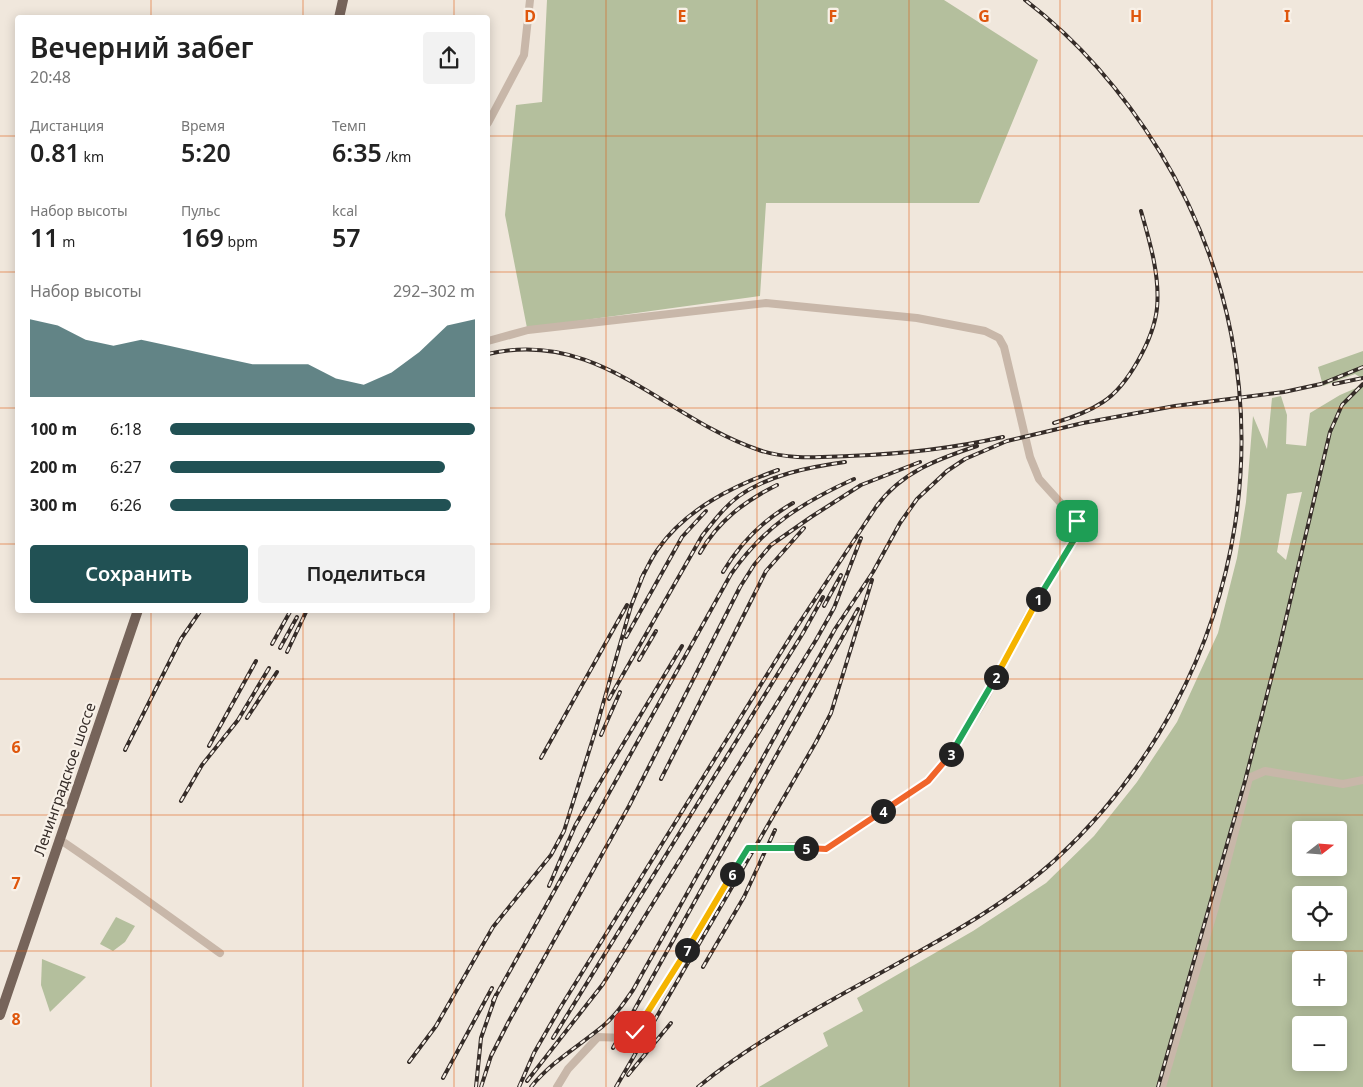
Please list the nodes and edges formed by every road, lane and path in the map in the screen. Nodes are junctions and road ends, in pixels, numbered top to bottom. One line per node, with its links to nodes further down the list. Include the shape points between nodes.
1 (343, 0): 3 (main road)
2 (530, 0): 4 (street, via 524,55)
3 (340, 15)
4 (490, 119)
5 (490, 340): 11 (street, via 528,330 766,302 917,318 985,331 999,338 1004,347 1030,457 1040,479 1077,521 1078,533 1027,618 985,699 947,759 928,781 826,849 795,846 748,848 635,1032 624,1038 598,1037)
6 (137, 613): 8 (main road, Ленинградское шоссе)
7 (1363, 780): 12 (street, via 1343,784 1265,771 1249,778)
8 (59, 839): 9 (street); 10 (main road, Ленинградское шоссе)
9 (220, 953)
10 (0, 1015)
11 (556, 1087)
12 (1162, 1087)

